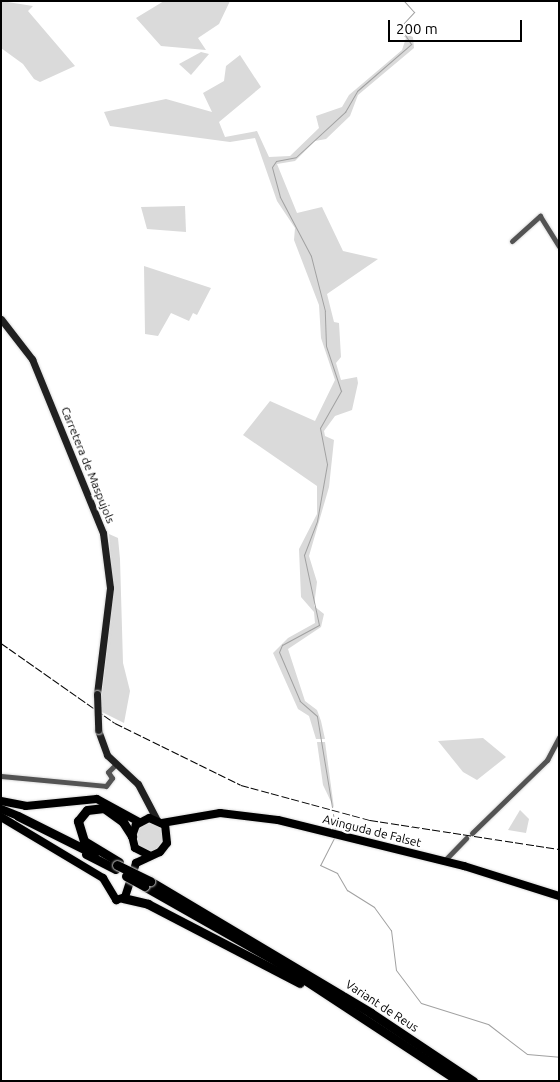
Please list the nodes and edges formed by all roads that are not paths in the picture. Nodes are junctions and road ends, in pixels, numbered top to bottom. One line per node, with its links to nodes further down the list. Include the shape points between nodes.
1 (512, 241): 2 (street, via 540,216)
2 (559, 246)
3 (1, 319): 5 (street, Carretera de Maspujols, bridge, via 32,359 107,546 110,595 97,694 98,730)
4 (559, 737): 16 (street, via 547,760)
5 (115, 765): 6 (street, via 108,772 112,778 106,786); 7 (street, Carretera de Maspujols)
6 (1, 776)
7 (146, 796): 12 (street); 13 (street)
8 (1, 801): 12 (main road, via 26,806 97,799)
9 (1, 809): 10 (main road)
10 (18, 816): 22 (highway)
11 (1, 817): 24 (main road, via 103,878)
12 (141, 821): 13 (main road); 17 (main road)
13 (159, 821): 14 (main road, Avinguda de Falset); 15 (main road)
14 (177, 821): 15 (main road); 21 (main road, Avinguda de Falset, via 220,813 252,815)
15 (168, 833): 20 (main road, via 164,849)
16 (472, 833)
17 (132, 836): 19 (main road); 22 (highway, via 123,822 104,808 87,810 78,821 84,840)
18 (466, 838): 21 (street)
19 (135, 848): 20 (main road); 25 (main road, via 135,861)
20 (149, 855): 25 (main road, via 136,863)
21 (444, 861): 26 (main road, Avinguda de Falset)
22 (117, 865): 23 (highway, bridge)
23 (147, 884): 27 (highway); 27 (highway, via 165,889)
24 (111, 890): 25 (main road); 25 (main road, via 113,899)
25 (123, 891): 28 (highway)
26 (559, 896)
27 (276, 958): 28 (highway, Variant de Reus); 30 (highway, Variant de Reus)
28 (343, 1005): 29 (highway, Variant de Reus)
29 (459, 1081)
30 (473, 1081)

